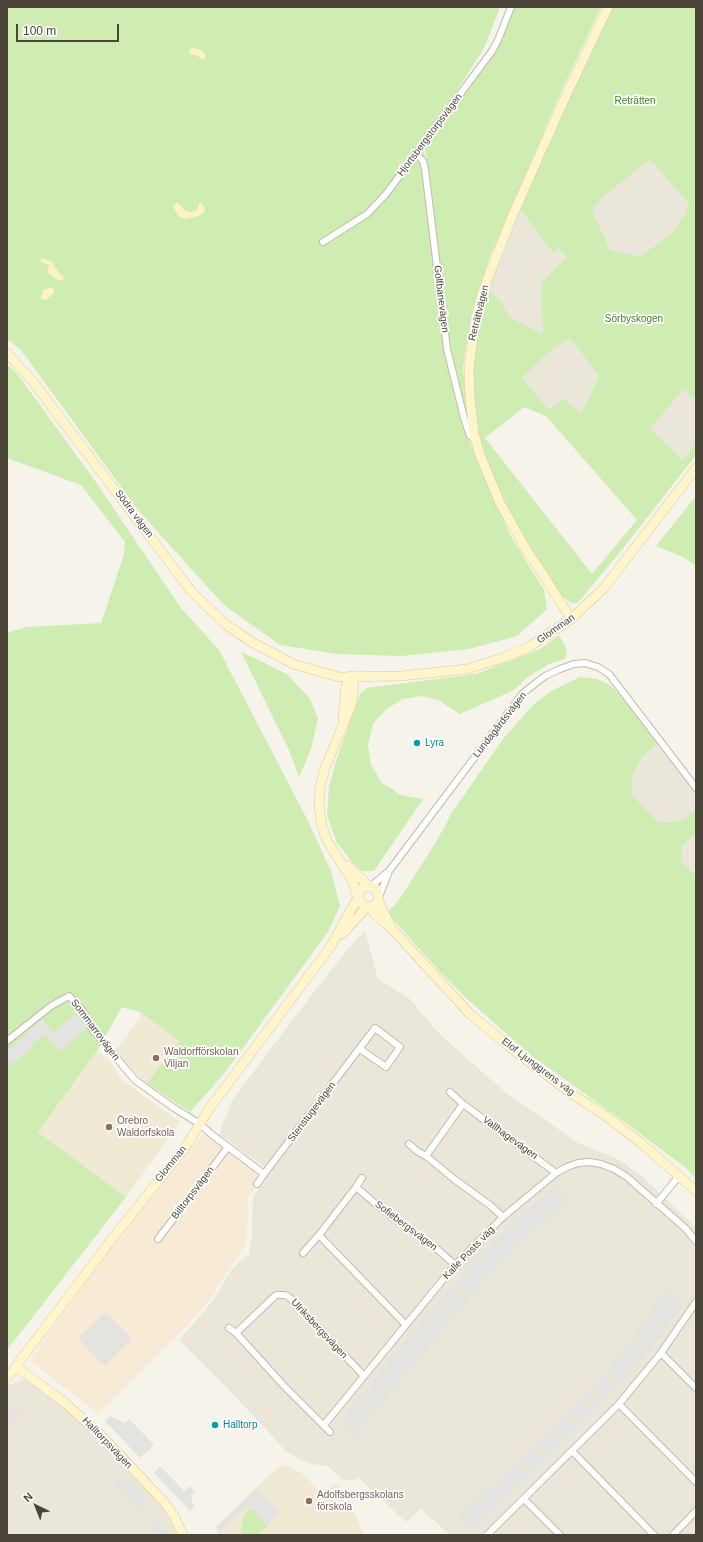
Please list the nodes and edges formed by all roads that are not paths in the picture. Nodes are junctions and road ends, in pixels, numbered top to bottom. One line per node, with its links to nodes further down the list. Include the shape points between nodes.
1 (511, 7): 3 (street, Hjortsbergstorpsvägen, via 492,51)
2 (608, 7): 6 (street, Reträttvägen, via 514,212 481,297 469,369 471,412)
3 (416, 154): 4 (street, Hjortsbergstorpsvägen, via 377,205); 6 (street, Golfbanevägen, via 423,161 447,349 464,418 470,436)
4 (323, 242)
5 (7, 353): 9 (street, Södra vägen, via 34,383 191,591 224,624 278,656)
6 (476, 441): 8 (street, Reträttvägen, via 492,485 512,524)
7 (696, 468): 8 (street, Glomman, via 604,588)
8 (571, 619): 9 (street, Glomman, via 529,647 467,669 401,676)
9 (350, 676): 11 (street, via 354,687 351,706 325,768 320,787 319,807 326,838)
10 (696, 788): 12 (street, Lundagårdsvägen, via 608,674 598,667 585,663 574,664 545,676 523,693)
11 (341, 860): 13 (street); 14 (street)
12 (390, 871): 13 (street, Lundagårdsvägen); 15 (street, Lundagårdsvägen)
13 (370, 886): 14 (street, via 362,888); 15 (street, via 376,889)
14 (358, 896): 16 (street, via 361,904); 18 (street, Glomman)
15 (379, 898): 16 (street, via 374,905); 17 (street, Elof Ljunggrens väg)
16 (368, 907): 17 (street, Elof Ljunggrens väg); 18 (street, Glomman)
17 (393, 930): 29 (street, Elof Ljunggrens väg, via 470,1014 516,1052 629,1134)
18 (331, 946): 23 (street, Glomman)
19 (7, 1041): 23 (street, Sommarrovägen, via 51,1006 69,996 93,1030 135,1080)
20 (360, 1049): 20 (street, Stenstugevägen, via 375,1028 400,1047 386,1067); 28 (street, Stenstugevägen)
21 (450, 1092): 22 (street, Vallhagevägen)
22 (463, 1104): 26 (street); 27 (street, Vallhagevägen)
23 (200, 1124): 25 (street); 46 (street, Glomman, via 187,1145 112,1239)
24 (409, 1144): 26 (street)
25 (228, 1147): 28 (street); 37 (street, Billtorpsvägen)
26 (426, 1156): 35 (street)
27 (556, 1173): 34 (street, Kalle Posts väg, via 578,1164 601,1164 622,1174); 35 (street, Kalle Posts väg)
28 (264, 1174): 31 (street, Stenstugevägen)
29 (680, 1176): 33 (street, Elof Ljunggrens väg); 34 (street)
30 (362, 1178): 32 (street)
31 (257, 1184)
32 (356, 1187): 36 (street); 40 (street, Sofiebergsvägen)
33 (696, 1191)
34 (656, 1204): 38 (street, Kalle Posts väg, via 685,1228)
35 (503, 1217): 40 (street, Kalle Posts väg)
36 (319, 1235): 39 (street); 42 (street)
37 (158, 1239)
38 (696, 1241)
39 (303, 1253)
40 (455, 1265): 42 (street, Kalle Posts väg)
41 (696, 1302): 45 (street)
42 (405, 1324): 47 (street, Kalle Posts väg)
43 (229, 1328): 44 (street)
44 (236, 1334): 47 (street, Ulriksbergsvägen, via 276,1295 285,1295); 51 (street)
45 (661, 1353): 49 (street); 50 (street)
46 (16, 1367): 48 (street, Glomman); 57 (street, Halltorpsvägen, via 64,1402 102,1436 164,1502)
47 (364, 1376): 51 (street, Kalle Posts väg)
48 (7, 1378)
49 (696, 1388)
50 (619, 1404): 53 (street); 54 (street)
51 (324, 1425): 52 (street)
52 (330, 1432)
53 (572, 1451): 55 (street); 60 (street)
54 (696, 1482)
55 (524, 1498): 58 (street); 59 (street)
56 (696, 1511): 61 (street)
57 (183, 1535)
58 (487, 1535)
59 (560, 1535)
60 (654, 1535)
61 (674, 1535)

